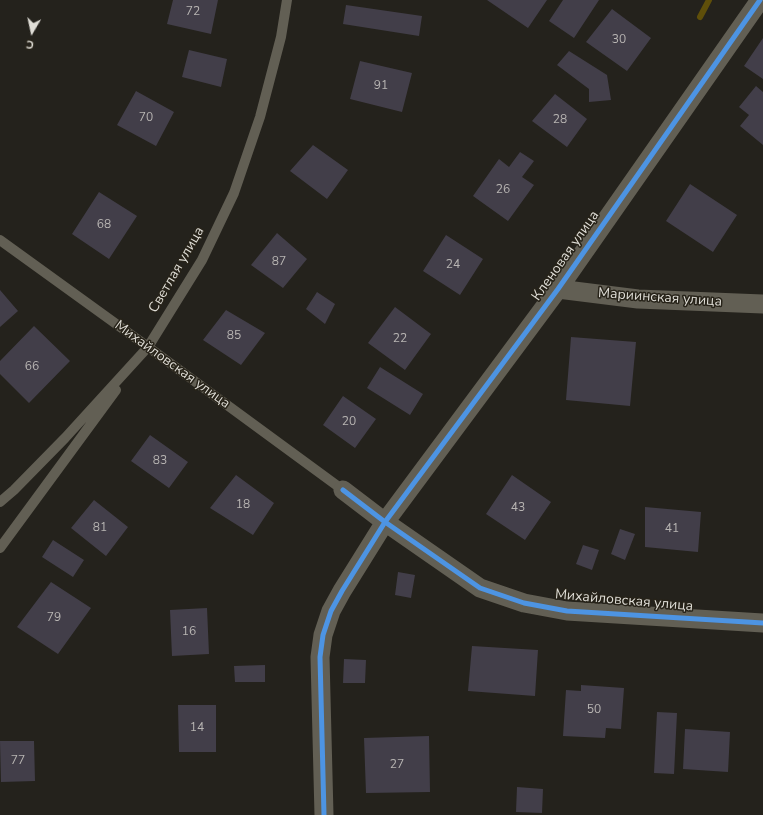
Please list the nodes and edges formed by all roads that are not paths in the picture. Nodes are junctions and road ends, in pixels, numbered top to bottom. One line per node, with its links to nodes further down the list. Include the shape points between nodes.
1 (287, 0): 6 (lane, Светлая улица, via 281,37 260,117 234,193 202,260)
2 (760, 0): 4 (street, Кленовая улица)
3 (0, 240): 6 (lane, Михайловская улица)
4 (558, 289): 5 (street, Мариинская улица, via 638,299); 9 (street, Кленовая улица)
5 (763, 304)
6 (148, 347): 7 (lane, Михайловская улица); 8 (lane, Светлая улица, via 65,438); 10 (lane)
7 (343, 490): 9 (street, Михайловская улица)
8 (0, 502)
9 (385, 522): 11 (street, Михайловская улица, via 480,588 524,603 566,611); 12 (street, Кленовая улица, via 342,591 323,635 320,657)
10 (0, 548)
11 (763, 623)
12 (324, 815)

